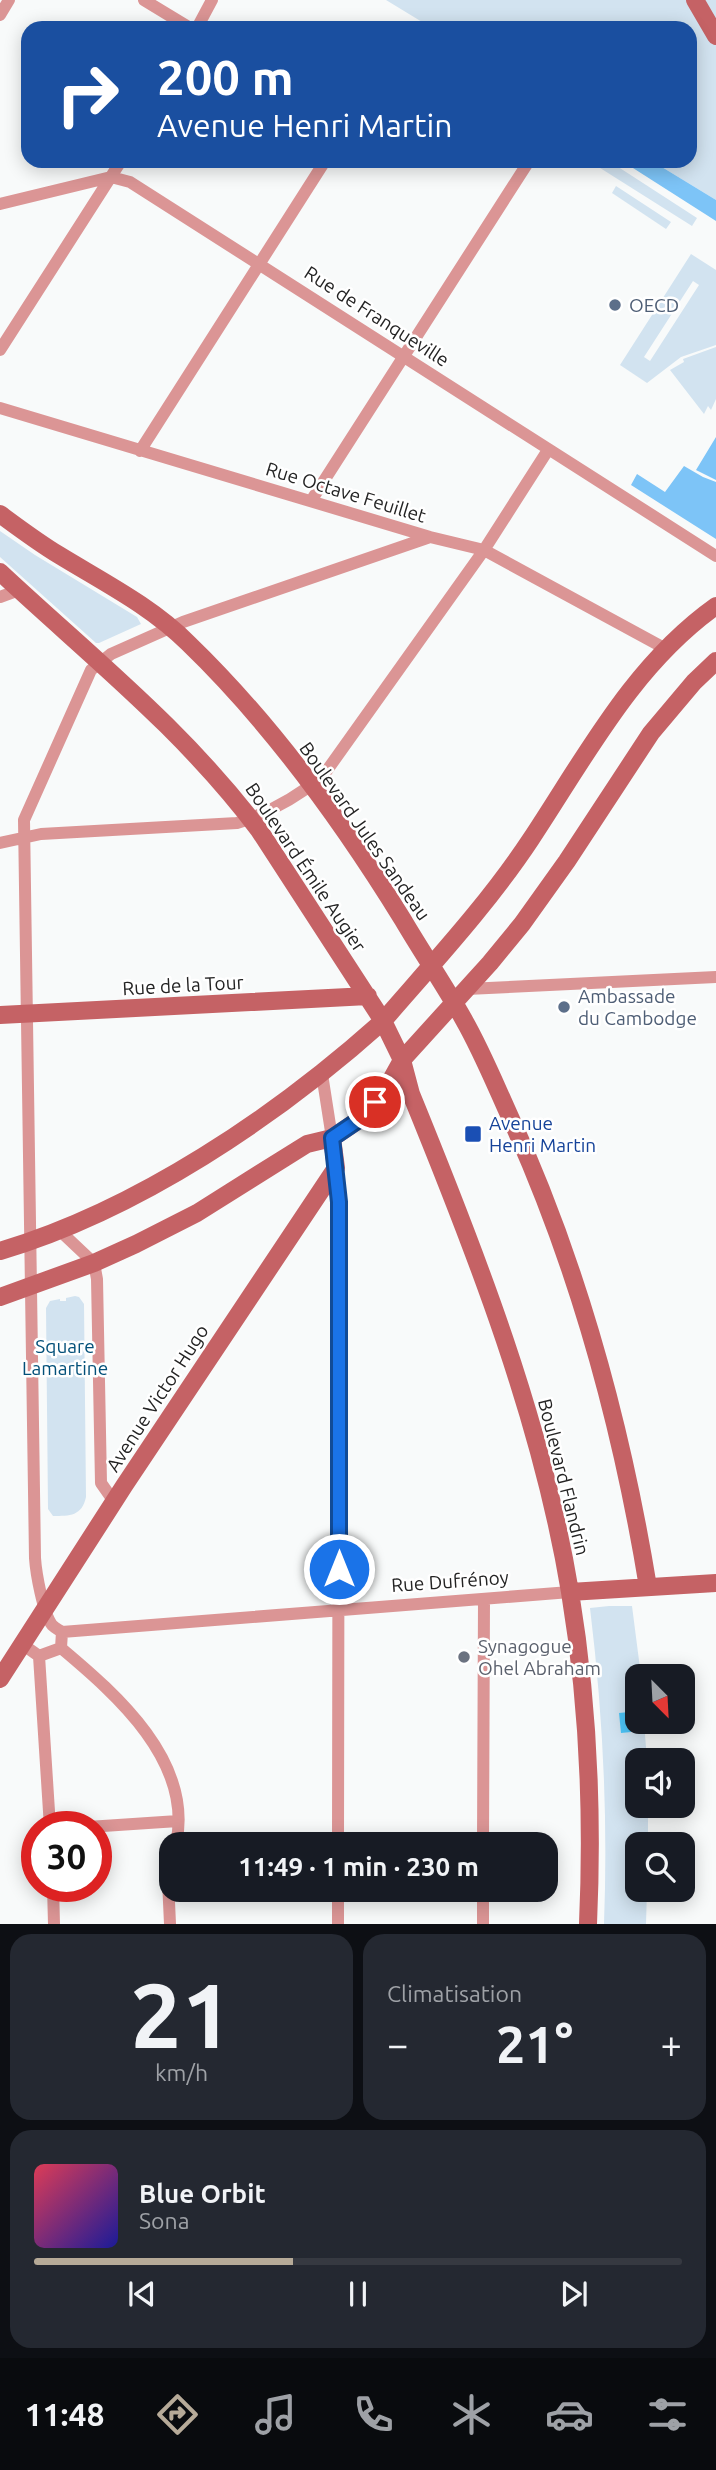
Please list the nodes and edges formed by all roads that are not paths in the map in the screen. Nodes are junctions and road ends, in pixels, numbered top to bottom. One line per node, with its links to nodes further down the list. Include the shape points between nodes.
1 (9, 0): 5 (street)
2 (144, 0): 6 (street)
3 (212, 0): 7 (street)
4 (695, 0): 8 (street)
5 (0, 15)
6 (178, 21)
7 (201, 21)
8 (716, 36)
9 (117, 168): 12 (street)
10 (321, 168): 14 (street)
11 (525, 168): 16 (street)
12 (111, 177): 13 (street); 14 (street, Rue de Franqueville, via 130,181); 15 (street)
13 (0, 204)
14 (260, 264): 16 (street, Rue de Franqueville); 19 (street)
15 (0, 350)
16 (404, 356): 18 (street, Rue de Franqueville); 20 (street)
17 (0, 408): 19 (street, Rue Octave Feuillet)
18 (548, 450): 23 (street); 24 (street, Rue de Franqueville)
19 (141, 451): 20 (street, Rue Octave Feuillet)
20 (311, 501): 22 (street, Rue Octave Feuillet)
21 (0, 514): 29 (street, Boulevard Jules Sandeau, via 56,554 118,589)
22 (430, 537): 23 (street, Rue Octave Feuillet); 29 (street)
23 (484, 550): 30 (street, Rue Octave Feuillet); 33 (street)
24 (716, 556)
25 (0, 572): 26 (street, Boulevard Émile Augier)
26 (19, 590): 27 (street); 32 (street, Boulevard Émile Augier)
27 (0, 597)
28 (716, 606): 30 (street)
29 (169, 628): 32 (street); 33 (street, Boulevard Jules Sandeau, via 243,701)
30 (666, 649): 37 (street, via 622,699 530,840)
31 (716, 661): 39 (street, via 651,733 545,893)
32 (101, 662): 34 (street, Boulevard Émile Augier, via 183,740); 35 (street, via 91,670 24,820)
33 (312, 786): 34 (street); 37 (street, Boulevard Jules Sandeau, via 377,879)
34 (251, 818): 35 (street, via 237,823); 40 (street, Boulevard Émile Augier)
35 (24, 838): 36 (street); 43 (street)
36 (0, 842)
37 (430, 967): 41 (street, Boulevard Jules Sandeau); 44 (street)
38 (716, 977): 39 (street)
39 (467, 989): 41 (street)
40 (368, 996): 43 (street, Rue de la Tour); 44 (street, Boulevard Émile Augier)
41 (454, 1003): 45 (street); 57 (street, via 534,1167 572,1272 605,1380)
42 (0, 1015): 43 (street, Rue de la Tour)
43 (28, 1015): 50 (street)
44 (383, 1021): 45 (street, Boulevard Flandrin); 46 (street)
45 (402, 1060): 47 (street, via 363,1117); 58 (street, Boulevard Flandrin, via 495,1310 542,1467)
46 (322, 1074): 47 (street); 49 (street, via 175,1173)
47 (332, 1138): 48 (street); 52 (street, via 307,1144 197,1213)
48 (336, 1168): 55 (street, Avenue Victor Hugo); 61 (street)
49 (59, 1230): 50 (street); 52 (street)
50 (32, 1240): 51 (street); 53 (street)
51 (0, 1251)
52 (94, 1263): 53 (street); 55 (street, via 101,1483)
53 (31, 1286): 54 (street); 60 (street, via 36,1581)
54 (0, 1297)
55 (115, 1503): 60 (street, Avenue Victor Hugo)
56 (716, 1583): 57 (street, Rue Dufrénoy)
57 (648, 1587): 58 (street, Rue Dufrénoy)
58 (570, 1592): 59 (street, Rue Dufrénoy); 81 (street, Boulevard Flandrin, via 584,1697 590,1813)
59 (484, 1600): 61 (street, Rue Dufrénoy); 72 (street)
60 (46, 1609): 62 (street, via 52,1624); 63 (street, Avenue Victor Hugo)
61 (339, 1609): 62 (street, Rue Dufrénoy); 71 (street)
62 (62, 1632): 64 (street)
63 (22, 1644): 65 (street); 66 (street, Avenue Victor Hugo)
64 (61, 1648): 65 (street); 68 (street, via 146,1732 176,1798)
65 (39, 1656): 67 (street)
66 (0, 1679)
67 (49, 1811)
68 (178, 1821): 69 (street); 70 (street)
69 (112, 1825)
70 (177, 1832)
71 (338, 1832)
72 (483, 1832)
73 (53, 1902): 77 (street)
74 (169, 1902): 78 (street)
75 (338, 1902): 79 (street)
76 (483, 1902): 80 (street)
77 (54, 1924)
78 (170, 1924)
79 (338, 1924)
80 (483, 1924)
81 (588, 1924)

